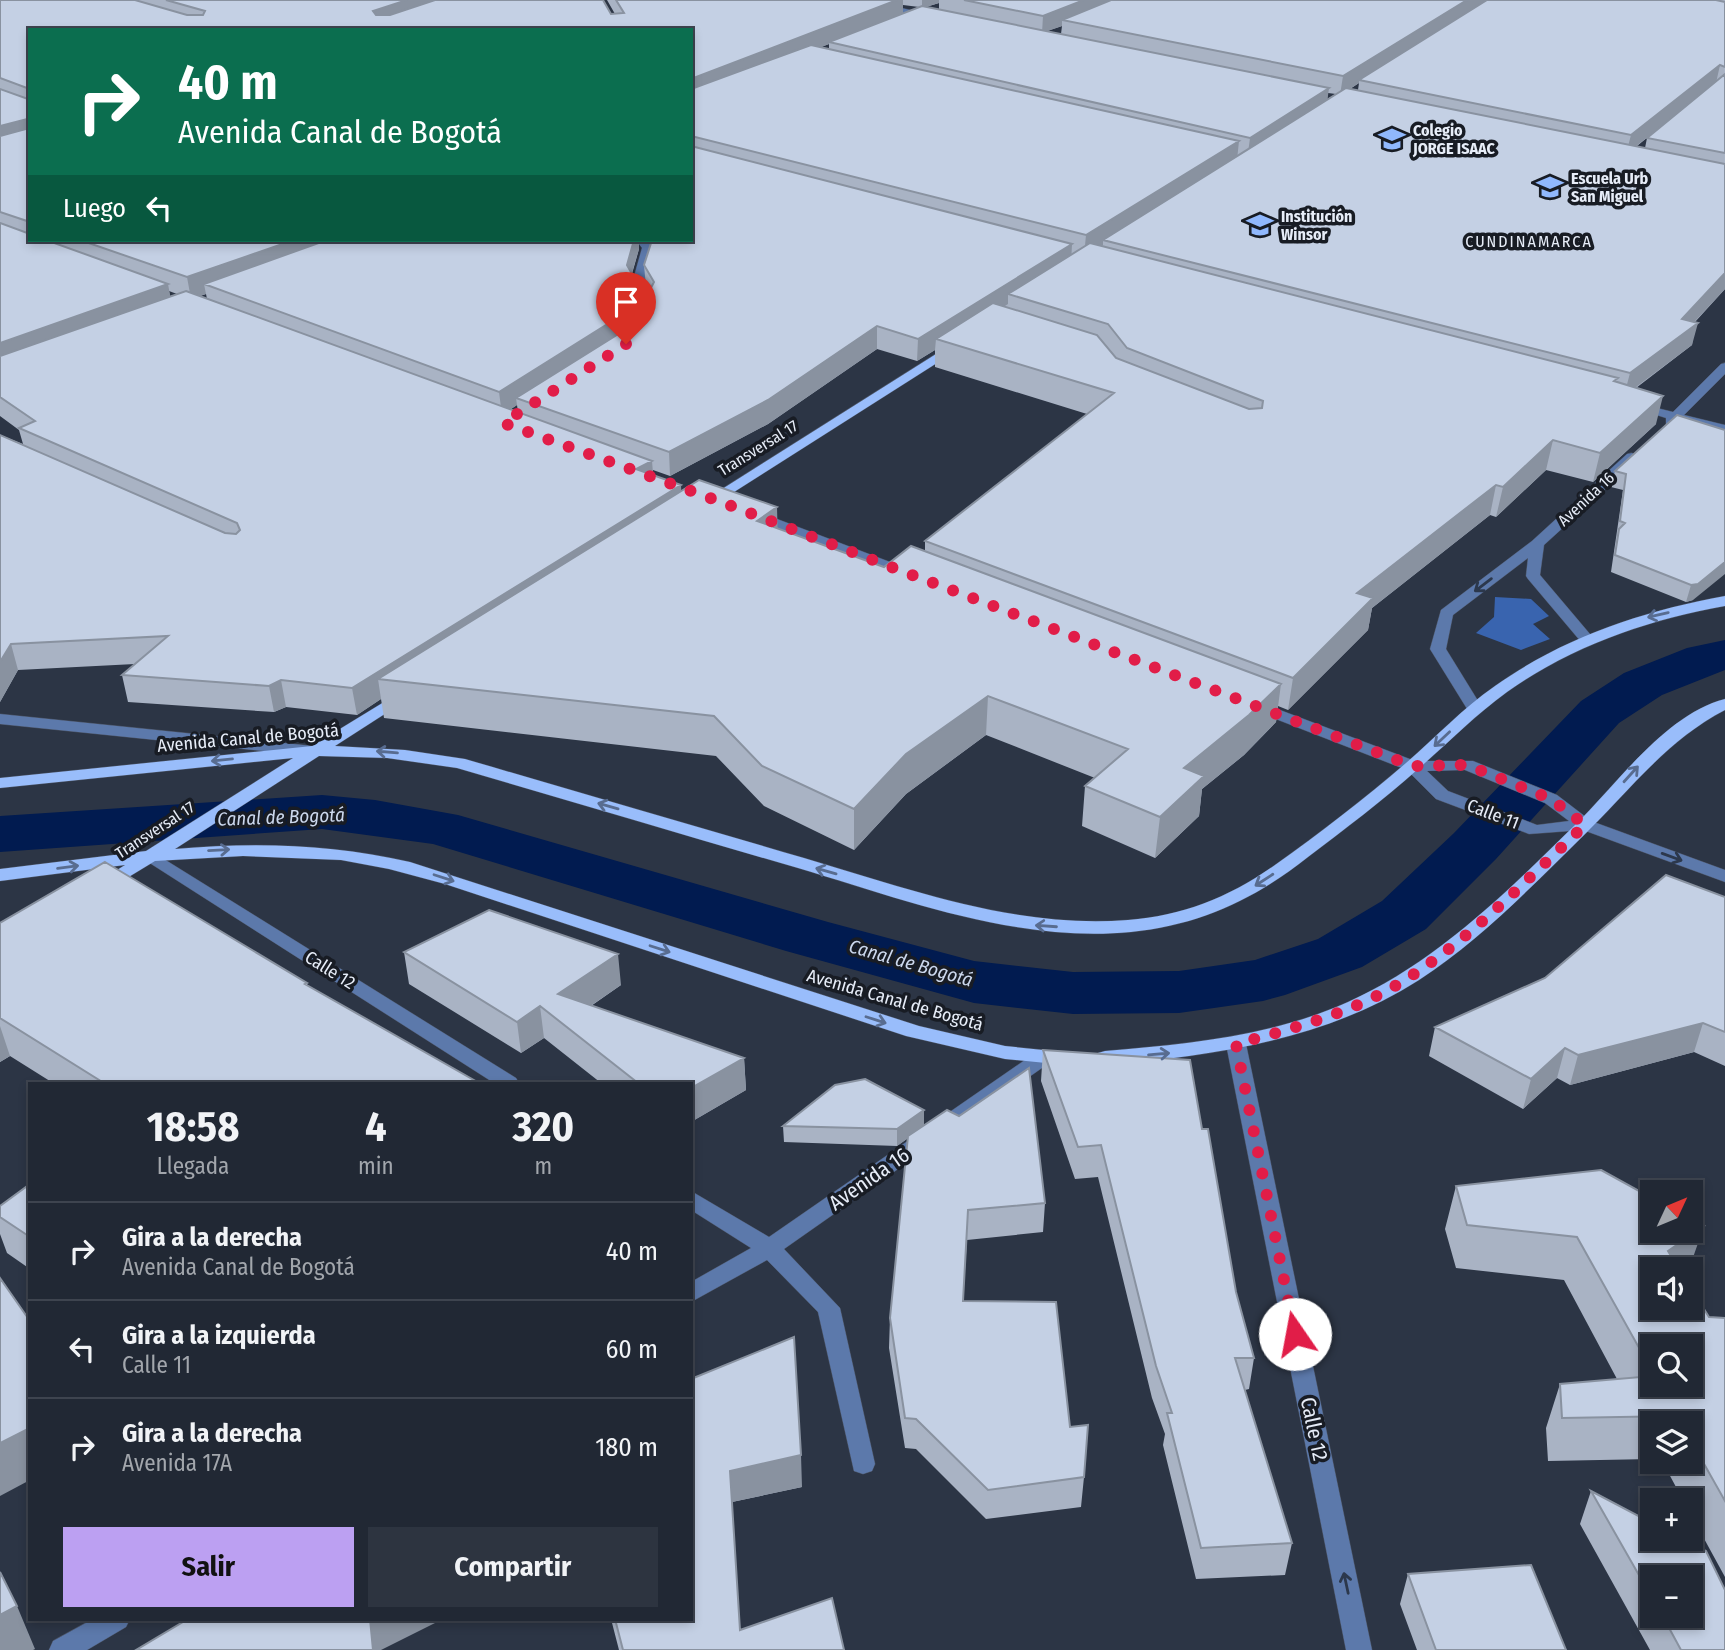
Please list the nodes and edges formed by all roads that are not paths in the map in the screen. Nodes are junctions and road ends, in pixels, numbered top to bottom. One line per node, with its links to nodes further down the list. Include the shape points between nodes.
1 (854, 0): 3 (street)
2 (936, 13): 3 (street)
3 (925, 14): 4 (street)
4 (899, 24)
5 (644, 242): 6 (street, via 648,248 637,287 647,303)
6 (631, 334)
7 (968, 338): 12 (main road, Transversal 17)
8 (1725, 367): 10 (street, Avenida 16)
9 (1622, 403): 10 (street)
10 (1676, 417): 11 (street); 14 (street, Avenida 16)
11 (1725, 429)
12 (719, 501): 13 (main road, Transversal 17); 15 (street)
13 (690, 514)
14 (1537, 544): 17 (street, via 1533,576); 21 (street, Avenida 16, one-way to 21, via 1446,613 1438,649)
15 (920, 578)
16 (1725, 601): 17 (main road, Avenida Canal de Bogotá, one-way to 17, via 1642,619)
17 (1587, 640): 21 (main road, Avenida Canal de Bogotá, via 1550,658)
18 (408, 692): 23 (main road, Transversal 17)
19 (1244, 701): 24 (street, Calle 11)
20 (1725, 704): 26 (main road, Avenida Canal de Bogotá, one-way to 20, via 1649,754 1694,720)
21 (1475, 709): 24 (main road, Avenida Canal de Bogotá, one-way to 24)
22 (0, 719): 23 (street)
23 (314, 751): 24 (main road, Avenida Canal de Bogotá, one-way to 23, via 1284,866 1220,905 1162,922 1079,928 1037,926 956,909 459,763 378,751); 25 (main road, Avenida Canal de Bogotá, one-way to 25); 27 (main road, Transversal 17)
24 (1413, 766): 26 (street, Calle 11, via 1467,765 1551,799); 26 (street, Calle 11, via 1442,795 1535,830)
25 (0, 783)
26 (1585, 825): 29 (street, Calle 11, one-way to 29); 31 (main road, Avenida Canal de Bogotá, via 1487,917 1421,969 1387,990 1317,1020)
27 (151, 856): 28 (main road, Avenida Canal de Bogotá, one-way to 27); 30 (main road, Transversal 17); 32 (main road, Avenida Canal de Bogotá, one-way to 32, via 271,849 389,863 888,1024); 33 (street, Calle 12)
28 (0, 875)
29 (1725, 876)
30 (93, 892)
31 (1236, 1044): 32 (main road, Avenida Canal de Bogotá, one-way to 31, via 1143,1055); 40 (street, Calle 12, one-way to 31)
32 (1042, 1058): 35 (street, Avenida 16)
33 (507, 1082)
34 (693, 1200): 35 (street)
35 (769, 1248): 36 (street, Avenida 16); 37 (street, via 829,1308)
36 (693, 1292)
37 (863, 1464)
38 (113, 1621): 39 (street)
39 (62, 1650)
40 (1359, 1650)

